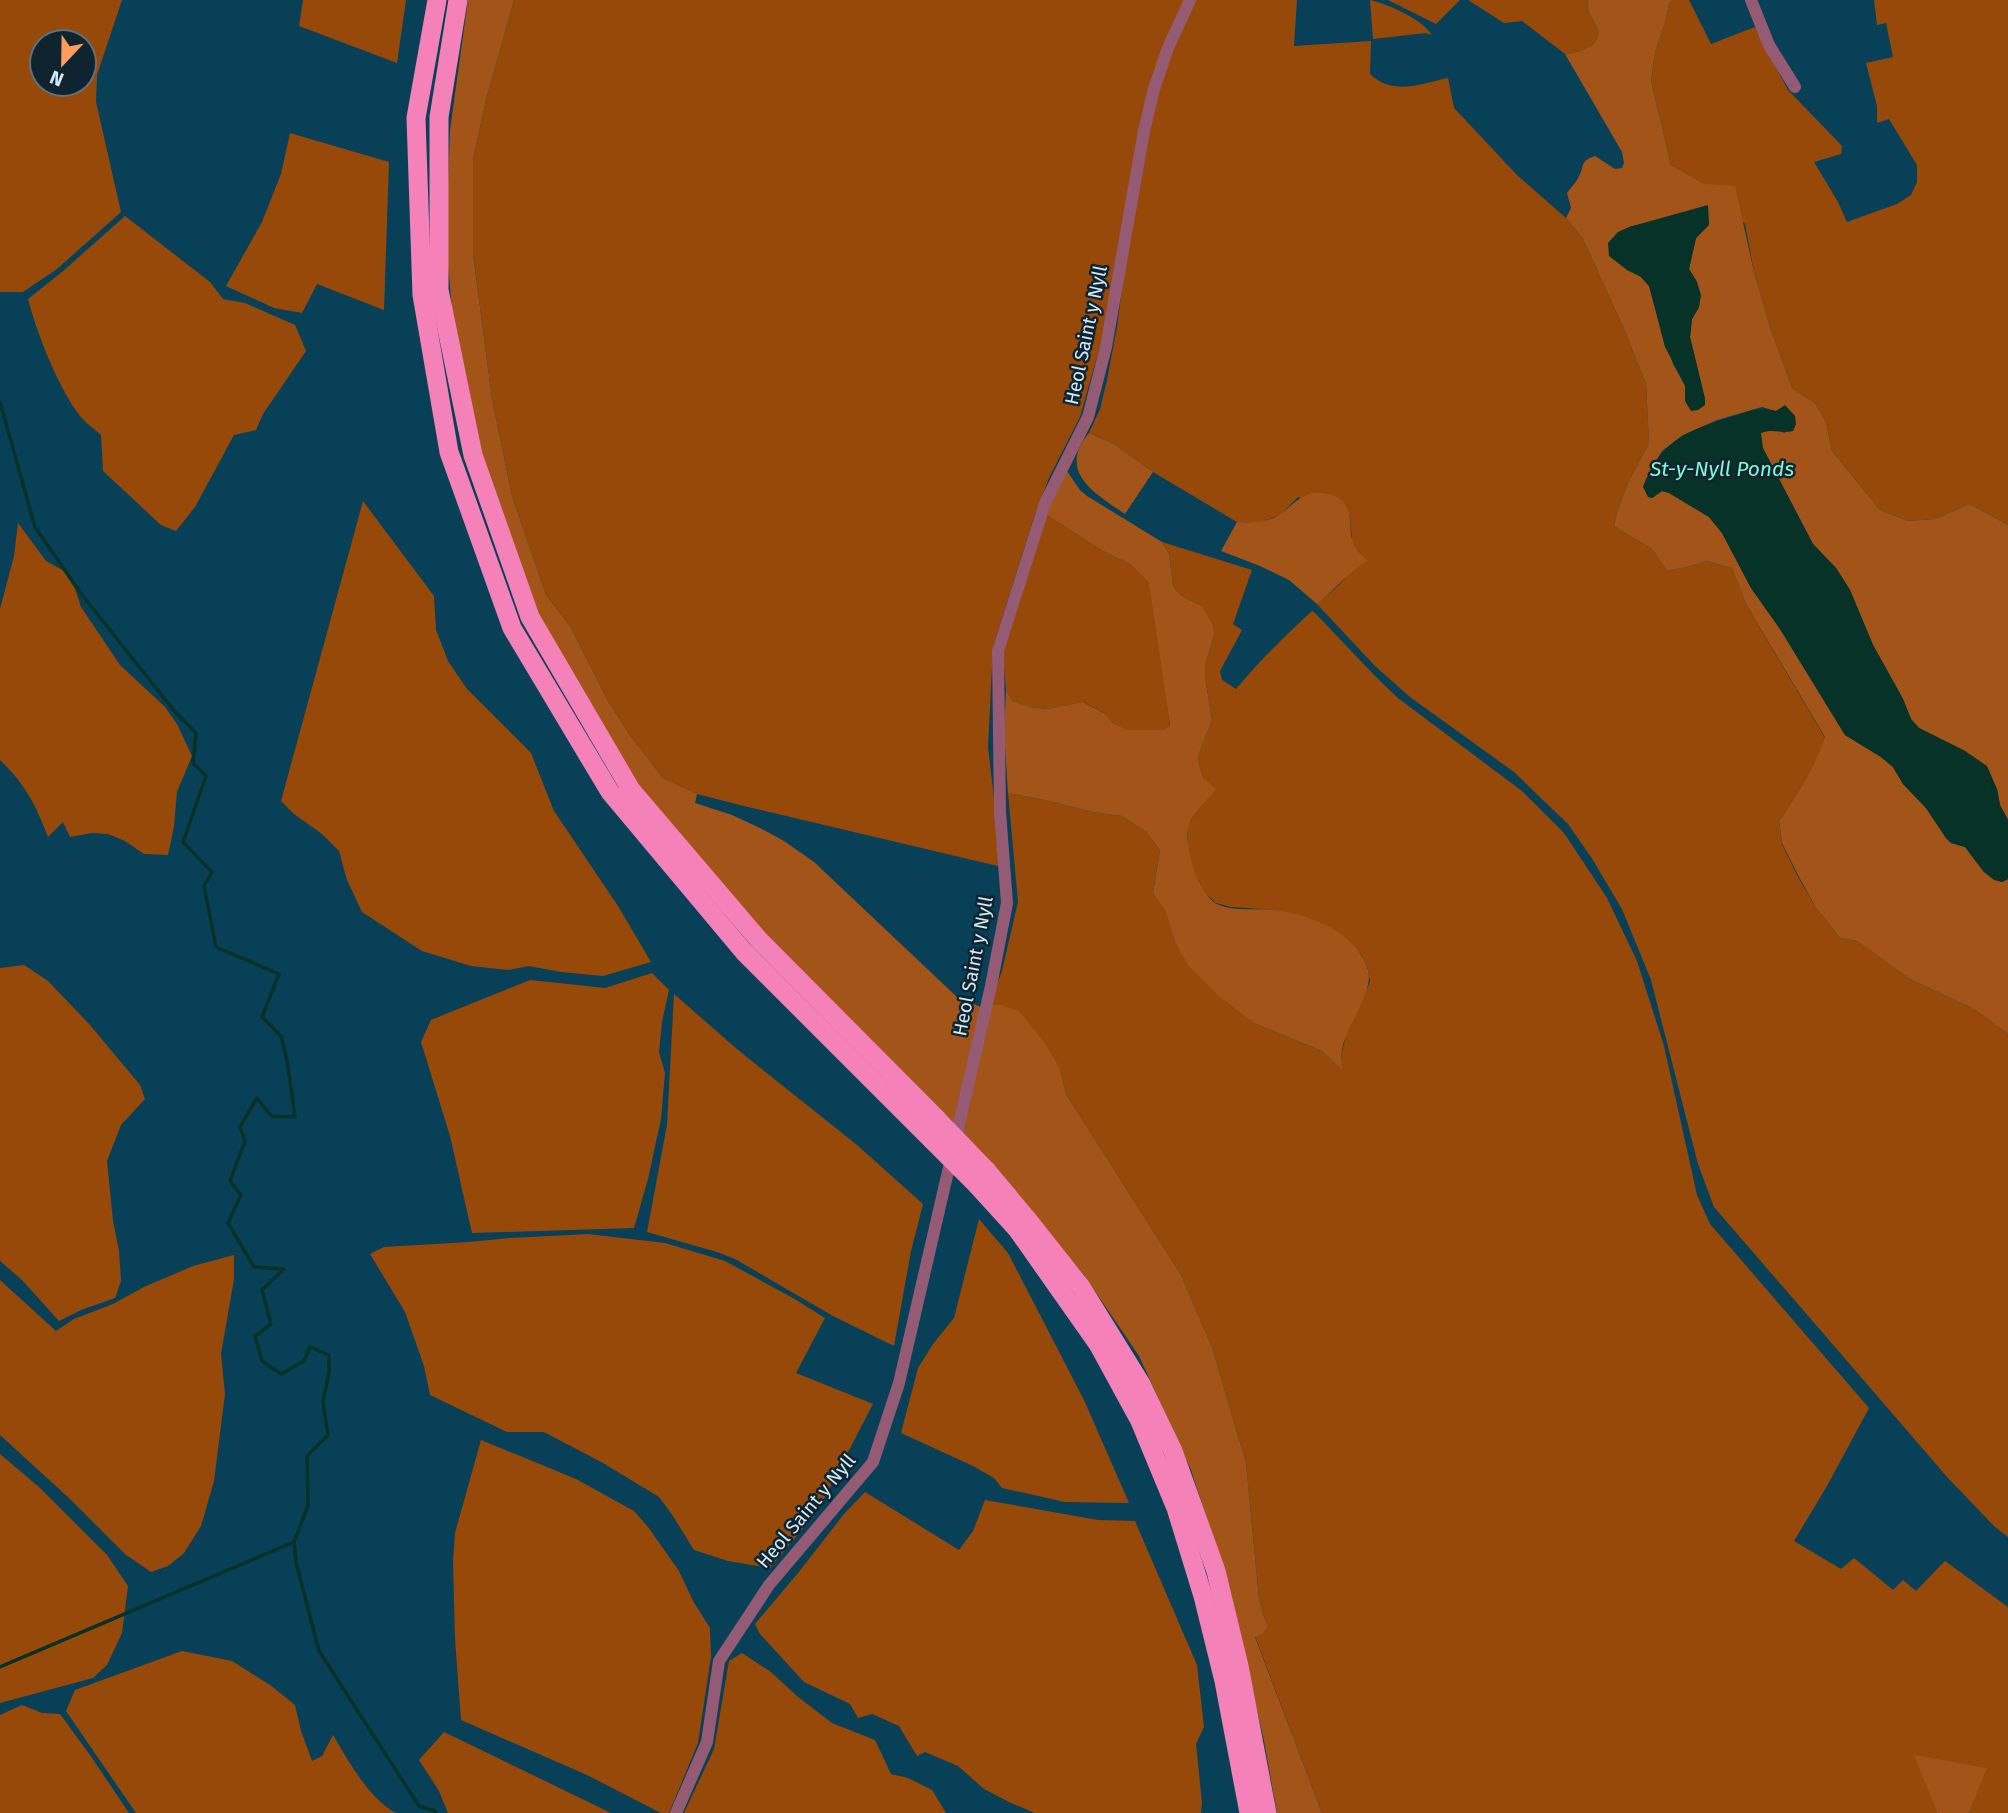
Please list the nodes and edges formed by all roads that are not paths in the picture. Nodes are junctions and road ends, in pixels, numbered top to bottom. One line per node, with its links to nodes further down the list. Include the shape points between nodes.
1 (438, 0): 6 (highway, bridge, via 416,118 422,295 449,452 512,628 610,792 744,952 932,1140)
2 (458, 0): 6 (highway, bridge, via 439,117 439,290 473,456 530,617 631,790 759,940 936,1118)
3 (1190, 0): 8 (street, Heol Saint y Nyll, via 1154,89 1106,347 1088,417 1045,503 998,651 1000,812 1007,904 899,1383 873,1462 769,1586 719,1661 707,1742)
4 (1751, 0): 5 (street, via 1769,45)
5 (1795, 87)
6 (982, 1178): 7 (highway, via 1091,1334 1140,1421 1176,1508); 11 (highway, via 1027,1219 1081,1287 1141,1384 1173,1451 1216,1571)
7 (1224, 1681): 9 (highway); 10 (highway)
8 (676, 1813)
9 (1238, 1813)
10 (1249, 1813)
11 (1267, 1813)

